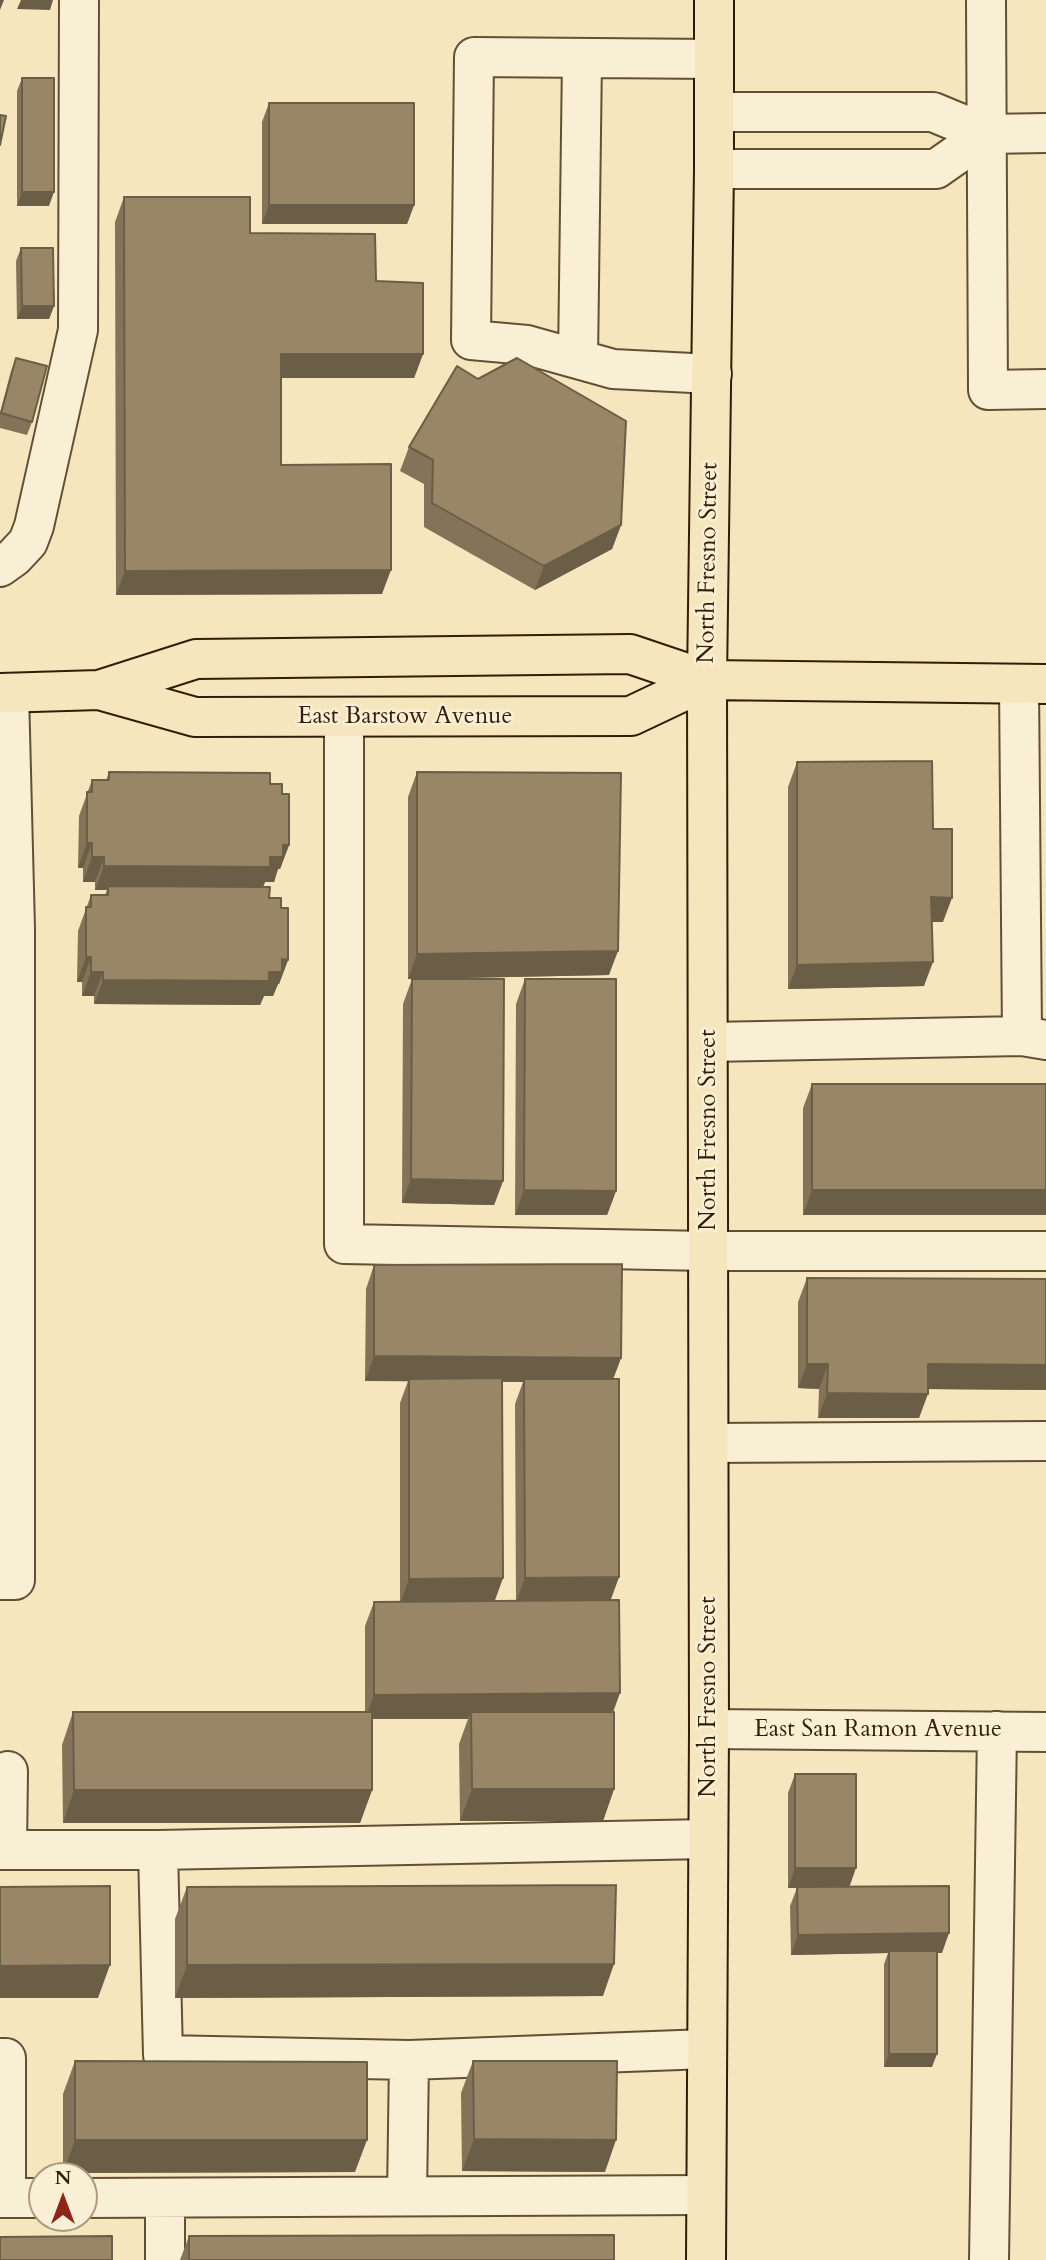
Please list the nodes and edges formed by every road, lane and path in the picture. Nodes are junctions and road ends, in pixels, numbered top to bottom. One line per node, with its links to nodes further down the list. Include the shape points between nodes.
1 (79, 0): 13 (street, via 78,330 29,542)
2 (714, 0): 5 (main road, North Fresno Street)
3 (986, 0): 8 (street)
4 (582, 58): 5 (street); 10 (street); 10 (street, via 474,57 471,340 527,345)
5 (714, 59): 6 (main road, North Fresno Street)
6 (714, 112): 8 (street, via 933,112); 9 (main road, North Fresno Street)
7 (1046, 133): 8 (street)
8 (986, 134): 9 (street, via 936,169); 12 (street, via 988,390)
9 (714, 169): 11 (main road, North Fresno Street)
10 (578, 359): 11 (street, via 613,369)
11 (712, 374): 14 (main road, North Fresno Street)
12 (1046, 389)
13 (0, 567)
14 (707, 680): 15 (main road, East Barstow Avenue); 16 (main road, East Barstow Avenue, via 630,654 196,659); 18 (main road, East Barstow Avenue, via 631,716); 22 (main road, North Fresno Street)
15 (1032, 684): 21 (street)
16 (99, 690): 17 (main road, East Barstow Avenue); 18 (main road, East Barstow Avenue, via 195,717)
17 (5, 693): 19 (street)
18 (344, 718): 23 (street, via 344,1244)
19 (6, 827): 20 (street)
20 (7, 906): 27 (street)
21 (1034, 1038): 22 (street)
22 (709, 1042): 23 (main road, North Fresno Street)
23 (708, 1251): 24 (street); 26 (main road, North Fresno Street)
24 (1046, 1251)
25 (1046, 1441): 26 (street)
26 (709, 1443): 29 (main road, North Fresno Street)
27 (7, 1471): 28 (street, via 15,1580)
28 (0, 1580)
29 (709, 1730): 30 (street, East San Ramon Avenue); 33 (main road, North Fresno Street)
30 (997, 1731): 31 (street, East San Ramon Avenue); 46 (street)
31 (1046, 1731)
32 (8, 1771): 34 (street)
33 (708, 1839): 35 (street); 36 (main road, North Fresno Street)
34 (4, 1850): 35 (street)
35 (158, 1850): 38 (street, via 163,2055)
36 (707, 2049): 38 (street); 39 (main road, North Fresno Street)
37 (0, 2058): 41 (street, via 6,2058)
38 (409, 2060): 40 (street)
39 (706, 2195): 40 (street); 45 (main road, North Fresno Street)
40 (407, 2196): 43 (street)
41 (16, 2198)
42 (98, 2198): 43 (street)
43 (166, 2198): 44 (street)
44 (165, 2260)
45 (706, 2260)
46 (989, 2260)

